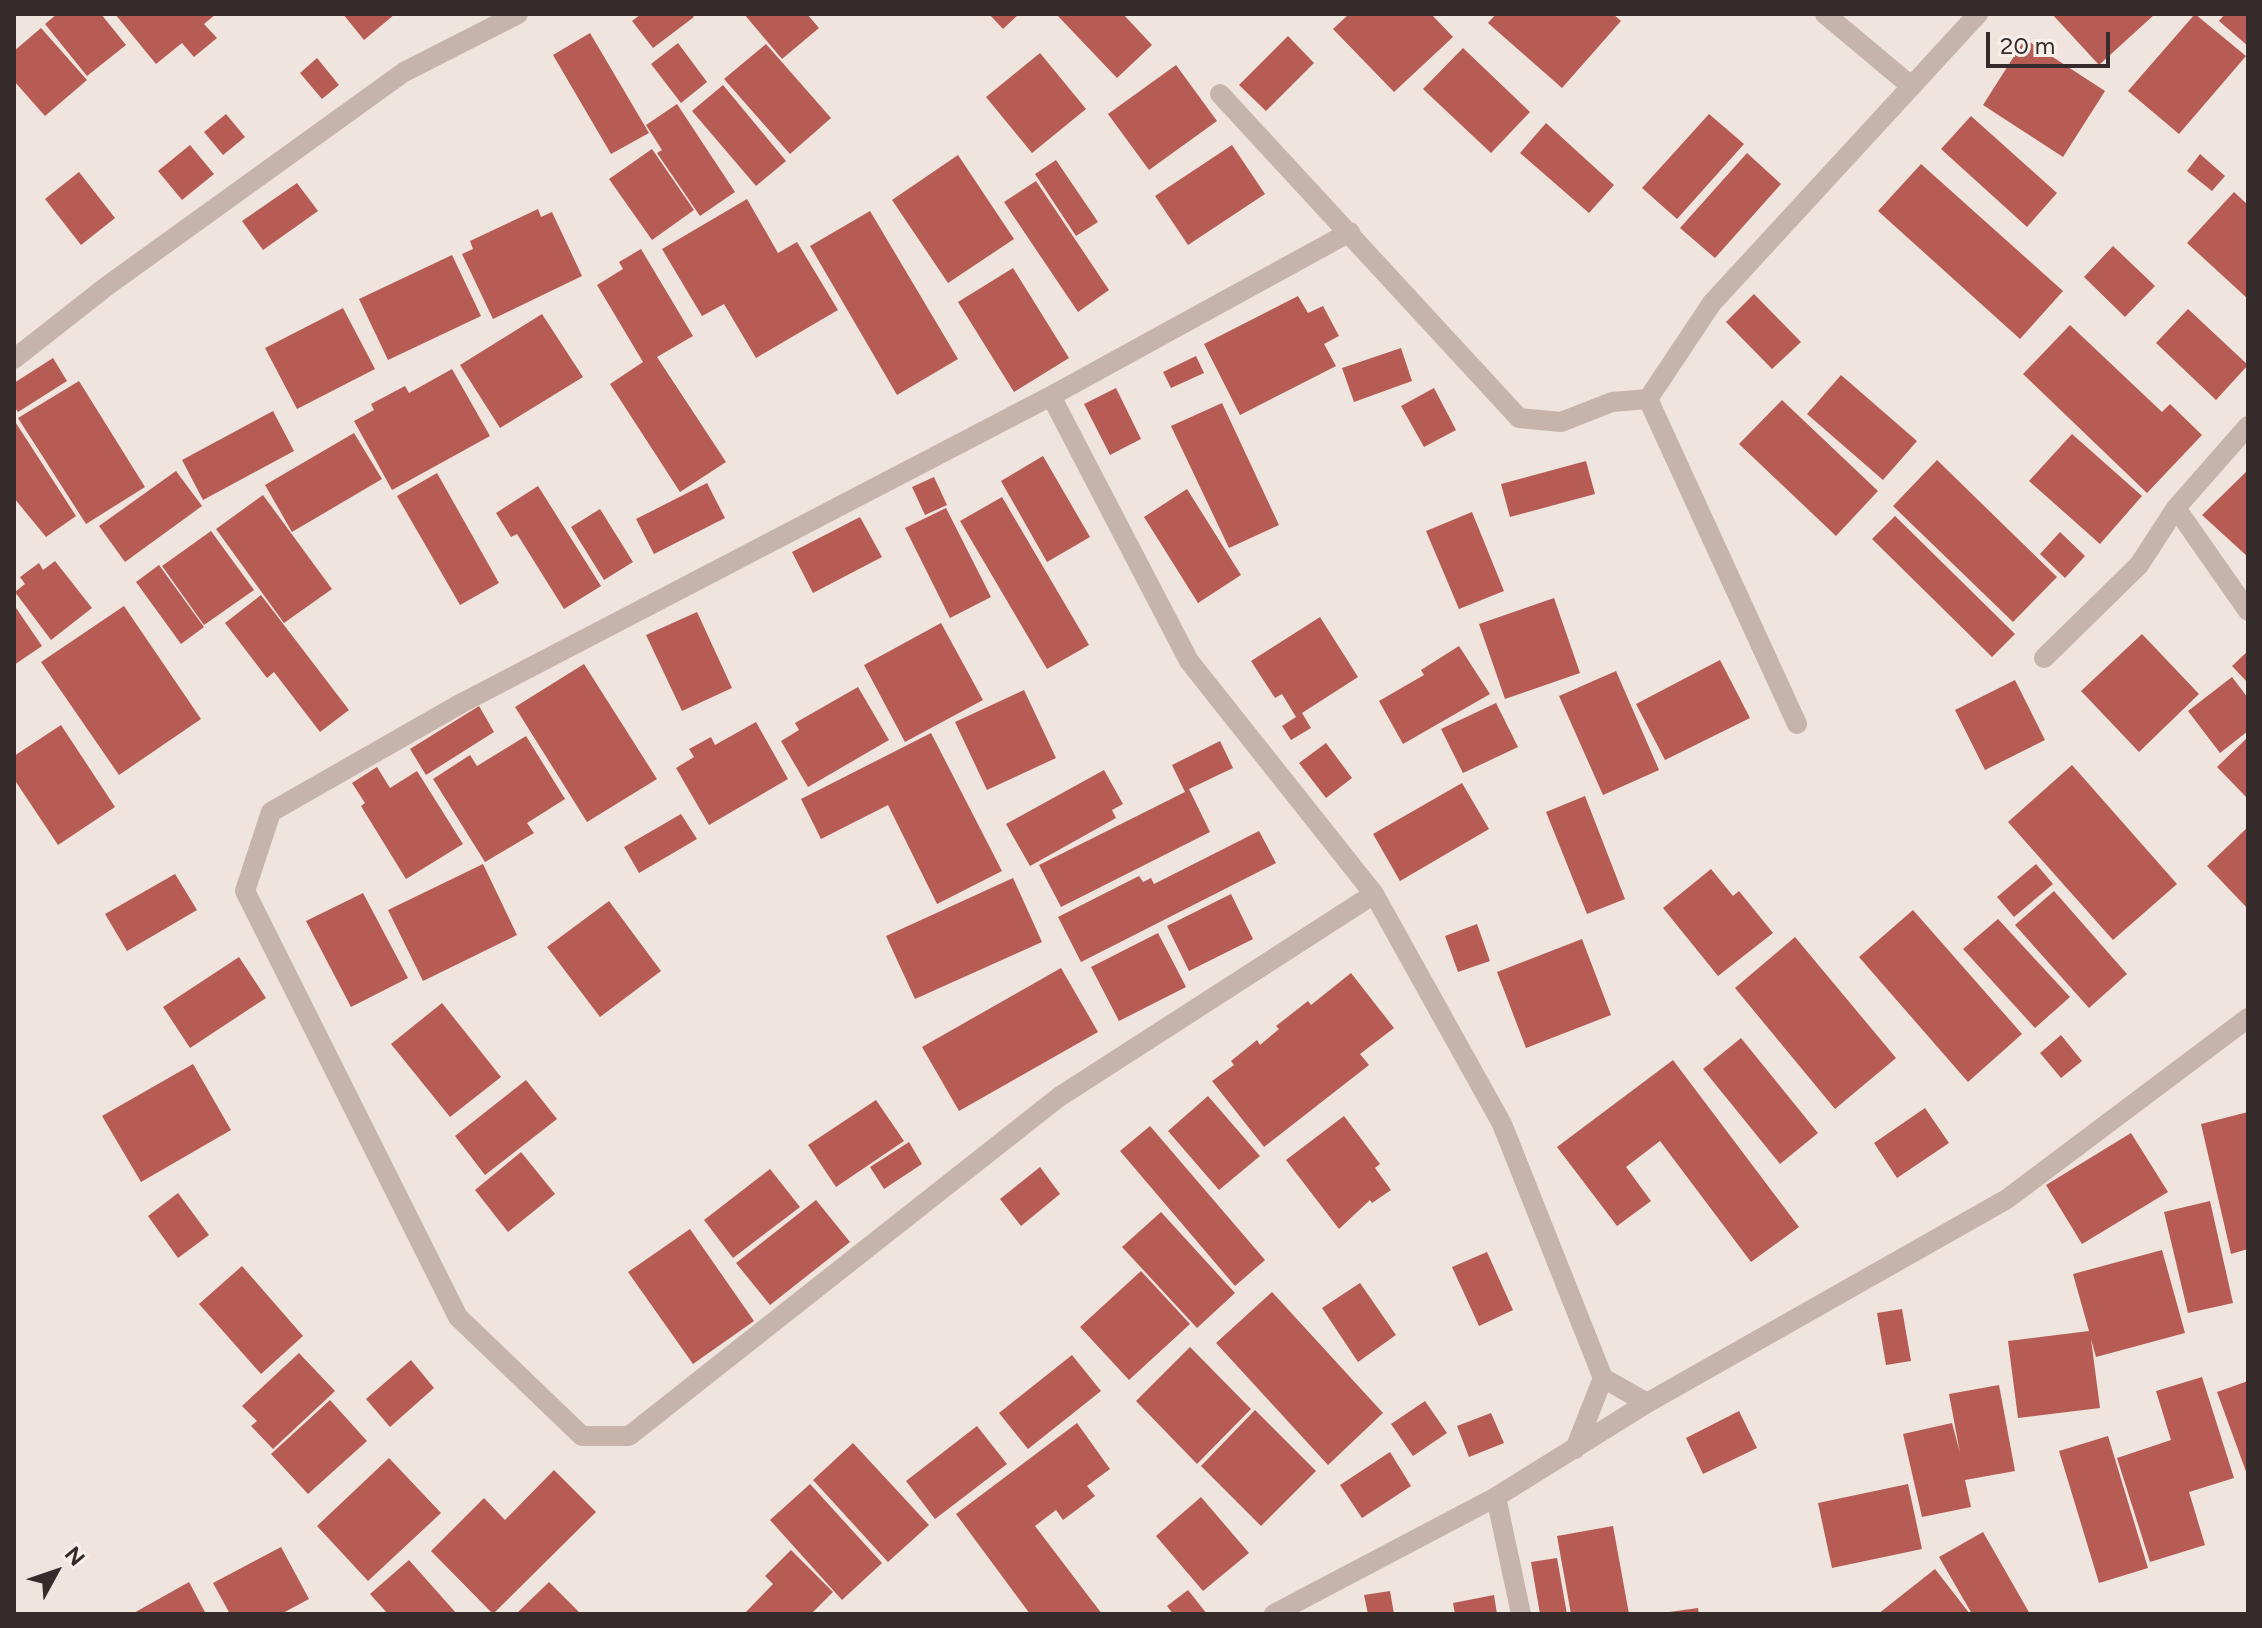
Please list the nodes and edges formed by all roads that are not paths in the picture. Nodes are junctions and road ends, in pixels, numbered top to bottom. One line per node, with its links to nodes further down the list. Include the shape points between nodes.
1 (518, 14): 7 (street, via 404,72)
2 (1825, 14): 4 (street)
3 (1978, 14): 4 (street)
4 (1911, 86): 9 (street, via 1712,303)
5 (1220, 94): 6 (street)
6 (1350, 232): 8 (street); 9 (street, via 1519,418 1561,422 1612,402)
7 (14, 359)
8 (1051, 396): 15 (street, via 1189,661); 15 (street, via 460,704 271,812 245,891 458,1317 582,1436 629,1436 1059,1097)
9 (1648, 399): 14 (street)
10 (2248, 426): 11 (street)
11 (2176, 508): 12 (street); 13 (street, via 2139,565)
12 (2248, 611)
13 (2044, 658)
14 (1797, 724)
15 (1374, 894): 17 (street, via 1502,1124)
16 (2248, 1018): 18 (street, via 2007,1199)
17 (1603, 1378): 18 (street); 19 (street)
18 (1647, 1403): 19 (street)
19 (1575, 1449): 20 (street)
20 (1496, 1497): 21 (street); 22 (street)
21 (1274, 1614)
22 (1521, 1614)

